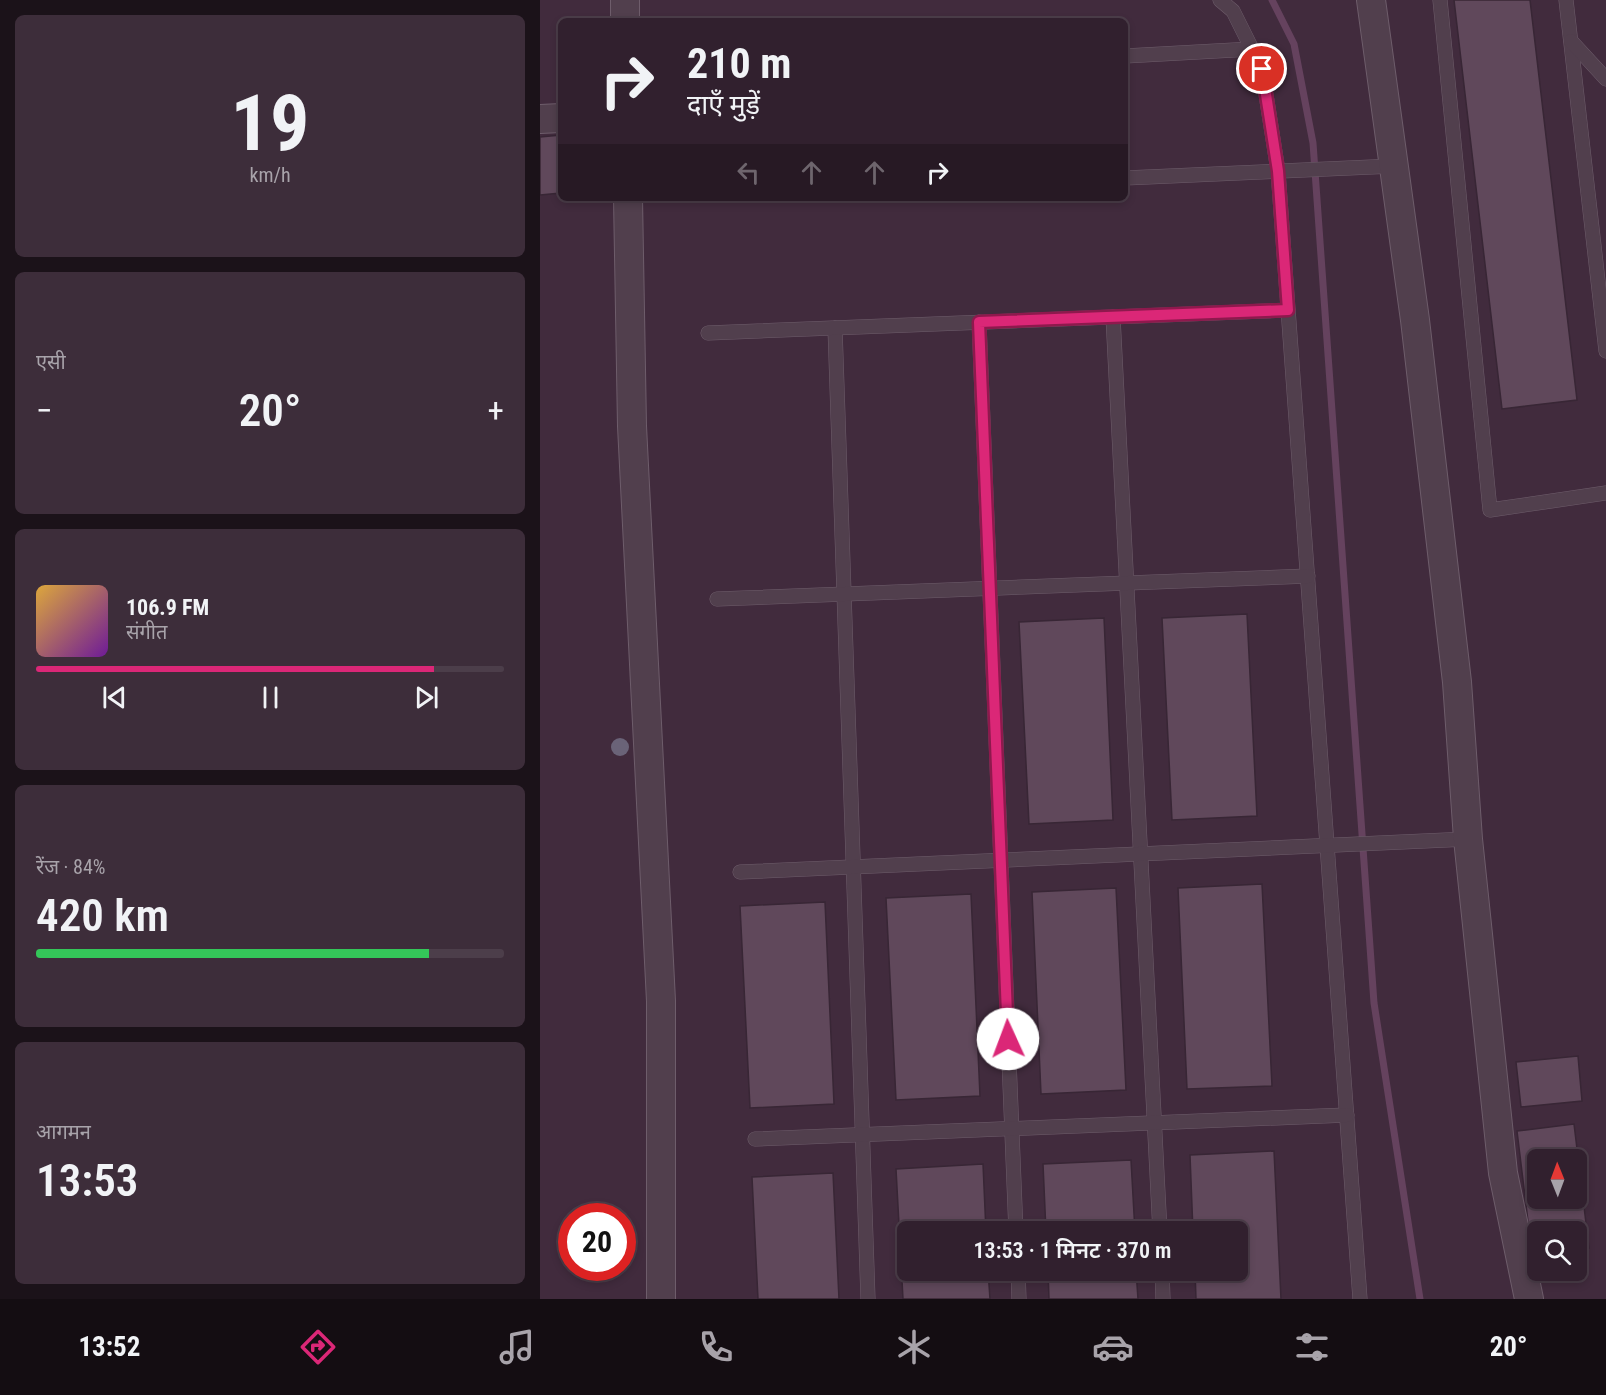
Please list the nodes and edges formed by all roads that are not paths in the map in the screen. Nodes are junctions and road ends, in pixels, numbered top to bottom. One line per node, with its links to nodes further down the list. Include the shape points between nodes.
1 (625, 0): 6 (street)
2 (1220, 0): 8 (lane, via 1233,11)
3 (1371, 0): 13 (street)
4 (1440, 0): 23 (lane, via 1490,510)
5 (1566, 0): 7 (lane)
6 (625, 18)
7 (1571, 41): 10 (lane); 22 (lane)
8 (1252, 49): 9 (lane); 14 (lane, via 1262,69)
9 (1128, 56)
10 (1606, 79)
11 (558, 118): 12 (street)
12 (540, 119)
13 (1394, 166): 14 (lane); 29 (street, via 1457,682)
14 (1278, 171): 15 (lane); 17 (lane)
15 (1128, 178)
16 (628, 201): 44 (street, via 632,426 662,1001)
17 (1288, 310): 18 (lane); 24 (lane)
18 (1113, 316): 19 (lane); 25 (lane)
19 (979, 322): 20 (lane); 26 (lane)
20 (834, 328): 21 (lane); 27 (lane)
21 (708, 333)
22 (1606, 351)
23 (1606, 493)
24 (1308, 576): 25 (lane); 30 (lane)
25 (1127, 583): 26 (lane); 31 (lane)
26 (990, 588): 27 (lane); 32 (lane)
27 (844, 594): 28 (lane); 33 (lane)
28 (717, 599)
29 (1468, 839): 30 (lane); 49 (street, via 1503,1173)
30 (1327, 846): 31 (lane); 35 (lane)
31 (1141, 854): 32 (lane); 36 (lane)
32 (1001, 861): 33 (lane); 37 (lane)
33 (853, 867): 34 (lane); 38 (lane)
34 (740, 872)
35 (1347, 1115): 36 (lane); 48 (lane)
36 (1154, 1123): 37 (lane); 41 (lane)
37 (1012, 1129): 38 (lane); 40 (lane)
38 (862, 1135): 39 (lane); 45 (lane)
39 (755, 1139)
40 (1016, 1221)
41 (1159, 1221)
42 (1018, 1281): 46 (lane)
43 (1162, 1281): 47 (lane)
44 (661, 1299)
45 (868, 1299)
46 (1019, 1299)
47 (1163, 1299)
48 (1360, 1299)
49 (1529, 1299)

